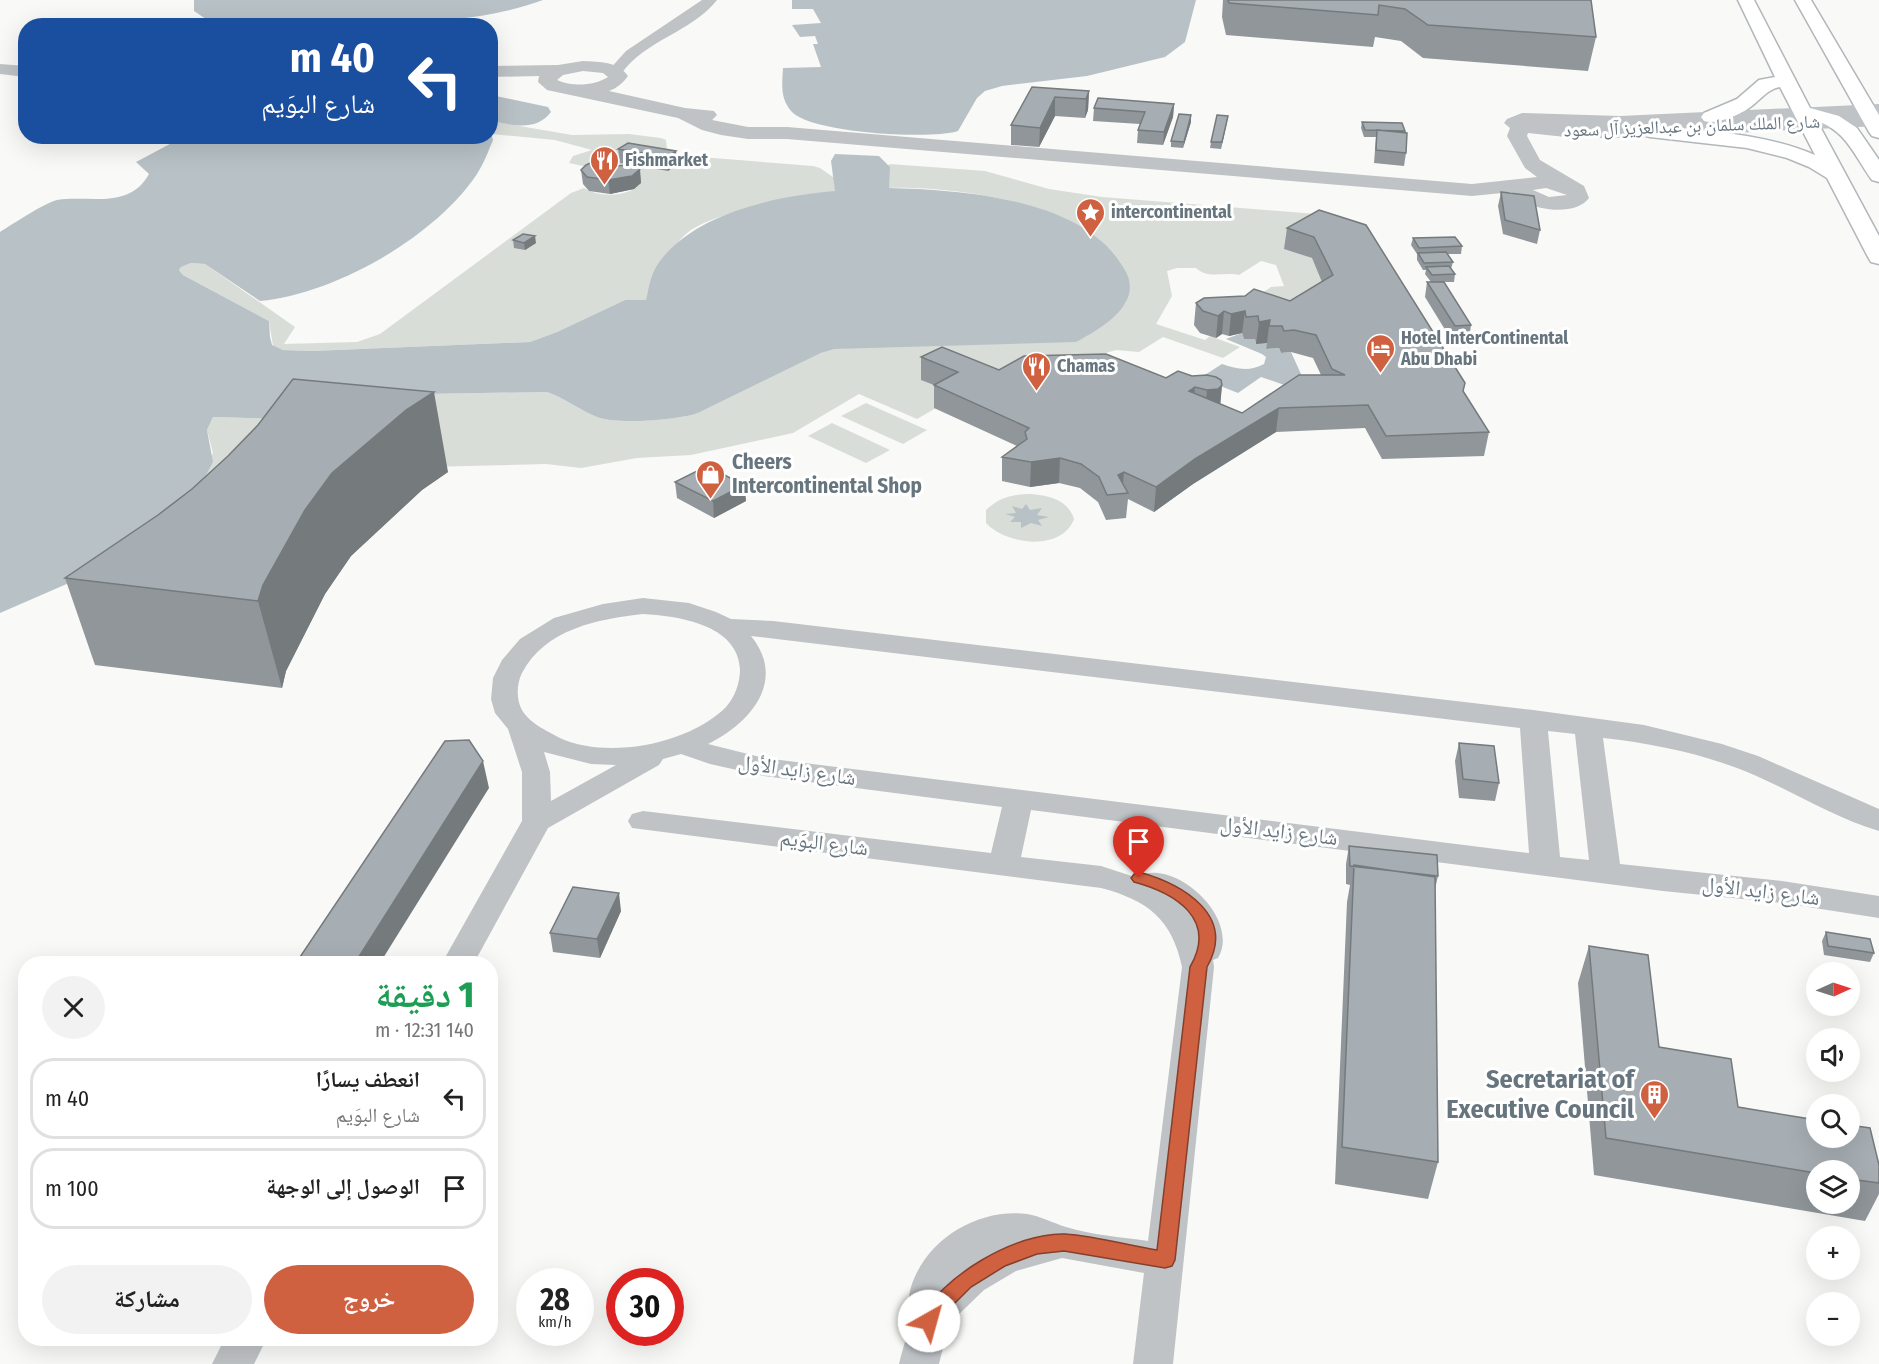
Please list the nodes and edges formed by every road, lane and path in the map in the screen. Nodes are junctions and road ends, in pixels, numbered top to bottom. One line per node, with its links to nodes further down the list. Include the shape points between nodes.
1 (1746, 0): 15 (main road)
2 (1803, 0): 6 (main road)
3 (706, 4): 4 (street, via 682,31)
4 (638, 50): 5 (street); 11 (street, via 619,64)
5 (583, 66): 11 (street, via 601,66); 14 (street)
6 (1839, 66): 16 (main road); 21 (main road)
7 (0, 69): 8 (street)
8 (18, 71)
9 (498, 73): 14 (street)
10 (0, 77): 12 (street)
11 (615, 77): 17 (street, via 601,87); 18 (street, via 621,90)
12 (18, 78)
13 (498, 78): 14 (street)
14 (554, 78): 17 (street, via 564,89)
15 (1786, 80): 19 (main road, via 1766,84 1744,103); 20 (main road)
16 (1873, 81)
17 (582, 90): 18 (street)
18 (639, 102): 24 (street, via 689,114 702,123 725,129 1472,190)
19 (1711, 117): 20 (street, شارع الملك سلمان بن عبدالعزيز آل سعود); 24 (street, شارع الملك سلمان بن عبدالعزيز آل سعود, via 1620,122 1515,121)
20 (1806, 118): 21 (street, شارع الملك سلمان بن عبدالعزيز آل سعود); 22 (main road, via 1823,116); 23 (street, شارع الملك سلمان بن عبدالعزيز آل سعود); 25 (main road)
21 (1875, 119): 22 (street, شارع الملك سلمان بن عبدالعزيز آل سعود)
22 (1840, 122): 26 (main road)
23 (1650, 131): 24 (street, شارع الملك سلمان بن عبدالعزيز آل سعود, via 1563,130 1540,137); 25 (main road, via 1771,147 1808,159)
24 (1527, 167): 24 (street, via 1558,203 1578,198 1576,191)
25 (1837, 175): 27 (main road)
26 (1879, 176)
27 (1879, 257)
28 (728, 627): 29 (street, via 773,629); 31 (street, via 688,611 644,606 596,613 564,623 521,652 510,668 504,699 510,715); 32 (street, via 749,650 754,665 747,698 717,727)
29 (1533, 719): 30 (street); 38 (street)
30 (1588, 726): 36 (street, via 1644,734 1730,756); 39 (street)
31 (522, 728): 32 (street, via 560,749 586,754 613,757); 34 (street, via 536,772)
32 (675, 746): 33 (street, شارع زايد الأول, via 741,763); 34 (street)
33 (1019, 798): 37 (street); 38 (street, شارع زايد الأول)
34 (537, 821): 41 (street)
35 (643, 821): 37 (street, شارع البوَيم)
36 (1879, 821)
37 (1004, 865): 42 (street, شارع البوَيم, via 1101,877 1139,889 1170,910 1191,937 1198,967)
38 (1545, 865): 39 (street, شارع زايد الأول)
39 (1606, 873): 40 (street, شارع زايد الأول)
40 (1879, 907)
41 (462, 956)
42 (1165, 1260): 45 (street, via 1064,1242 1011,1254 986,1266 951,1293 929,1321); 46 (street, شارع البوَيم)
43 (242, 1346): 44 (street)
44 (232, 1364)
45 (919, 1364)
46 (1153, 1364)

